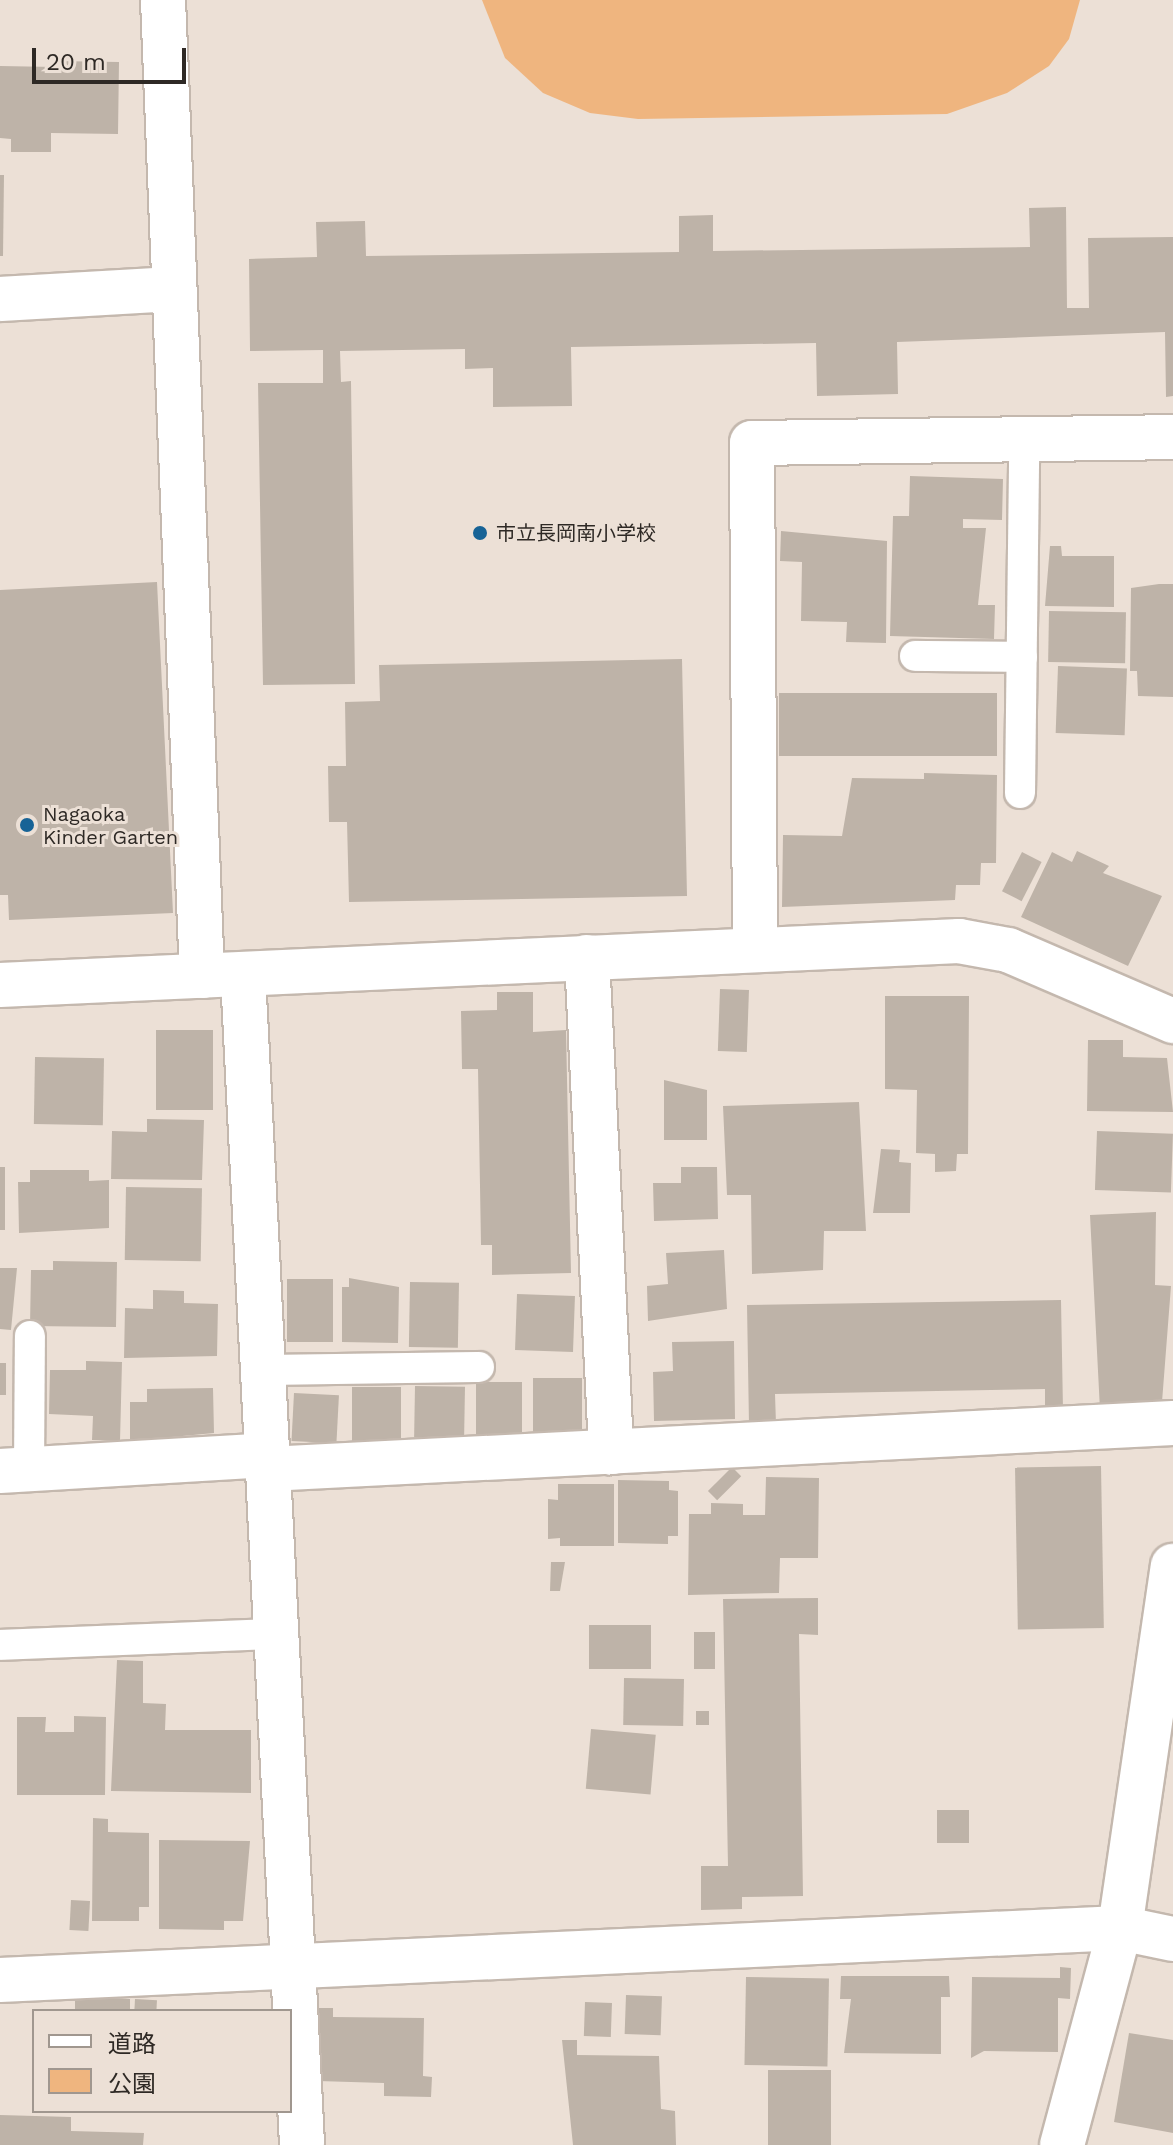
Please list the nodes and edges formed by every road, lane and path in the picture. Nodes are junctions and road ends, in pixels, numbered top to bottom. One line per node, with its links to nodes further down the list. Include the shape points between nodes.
1 (163, 0): 2 (street)
2 (173, 289): 3 (street); 11 (street)
3 (0, 299)
4 (1173, 437): 5 (street)
5 (1024, 441): 7 (lane); 9 (street, via 752,443)
6 (915, 656): 7 (lane)
7 (1022, 657): 8 (lane)
8 (1020, 793)
9 (755, 949): 10 (street); 13 (street, via 983,945)
10 (587, 957): 11 (street); 18 (street)
11 (223, 976): 12 (street); 16 (street)
12 (0, 985)
13 (1173, 1021)
14 (30, 1336): 20 (lane)
15 (479, 1367): 16 (lane)
16 (263, 1370): 19 (street)
17 (1173, 1423): 18 (street)
18 (611, 1452): 19 (street)
19 (268, 1462): 20 (street); 22 (street)
20 (15, 1470)
21 (1173, 1566): 24 (street)
22 (276, 1634): 23 (lane); 26 (street)
23 (0, 1645)
24 (1120, 1928): 25 (street); 26 (street); 29 (street)
25 (1173, 1939)
26 (293, 1964): 27 (street); 28 (street)
27 (0, 1980)
28 (302, 2145)
29 (1062, 2145)

